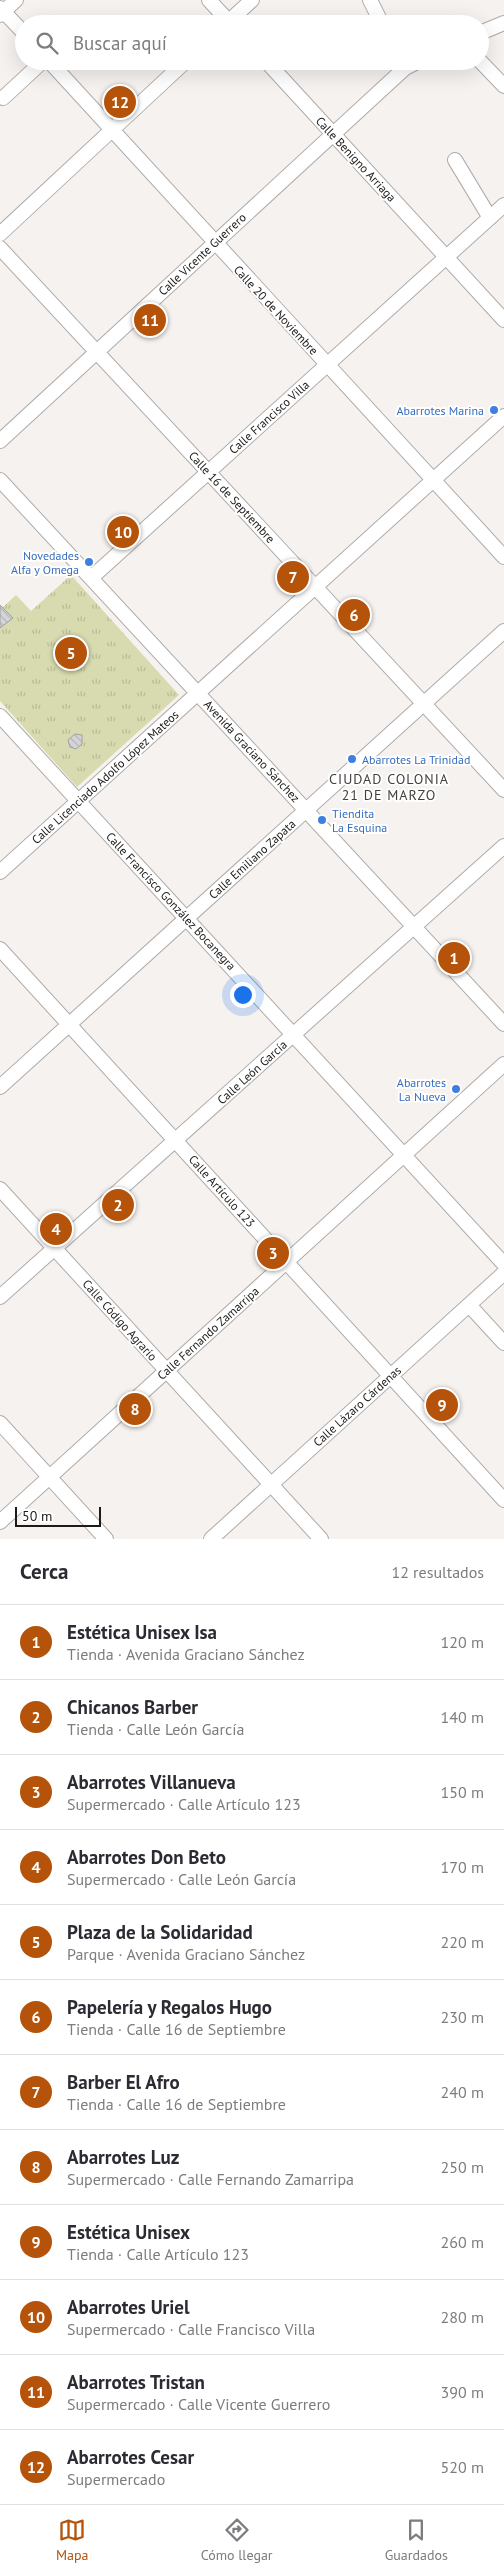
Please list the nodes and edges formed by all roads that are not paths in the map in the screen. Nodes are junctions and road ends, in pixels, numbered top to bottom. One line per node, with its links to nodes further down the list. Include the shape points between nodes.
1 (16, 0): 5 (street)
2 (209, 0): 6 (street)
3 (252, 0): 7 (street)
4 (370, 0): 8 (street)
5 (1, 11): 10 (street)
6 (222, 15)
7 (237, 15)
8 (378, 15)
9 (504, 23): 11 (street)
10 (15, 25)
11 (489, 29)
12 (33, 70): 19 (street)
13 (57, 70): 20 (street, Calle 20 de Noviembre)
14 (176, 70): 20 (street)
15 (274, 70): 21 (street, Calle Benigno Arriaga)
16 (398, 70): 21 (street, Calle Vicente Guerrero)
17 (489, 70): 18 (street)
18 (504, 86)
19 (3, 98)
20 (112, 130): 25 (street); 26 (street, Calle 20 de Noviembre)
21 (333, 135): 26 (street, Calle Vicente Guerrero); 28 (street, Calle Benigno Arriaga)
22 (455, 160): 24 (street)
23 (504, 205): 24 (street, Calle Francisco Villa)
24 (490, 218): 28 (street, Calle Francisco Villa)
25 (0, 234)
26 (215, 243): 30 (street, Calle Vicente Guerrero); 31 (street, Calle 20 de Noviembre)
27 (0, 248): 30 (street, Calle 16 de Septiembre)
28 (446, 257): 29 (street, Calle Benigno Arriaga); 31 (street, Calle Francisco Villa)
29 (504, 320)
30 (96, 351): 33 (street, Calle Vicente Guerrero); 34 (street, Calle 16 de Septiembre)
31 (327, 364): 34 (street, Calle Francisco Villa); 36 (street, Calle 20 de Noviembre)
32 (504, 416): 36 (street, Calle Licenciado Adolfo López Mateos)
33 (0, 441)
34 (208, 472): 38 (street, Calle Francisco Villa); 39 (street, Calle 16 de Septiembre)
35 (0, 480): 38 (street, Avenida Graciano Sánchez)
36 (432, 480): 37 (street, Calle 20 de Noviembre); 39 (street, Calle Licenciado Adolfo López Mateos)
37 (504, 557)
38 (91, 578): 41 (street, Avenida Graciano Sánchez)
39 (316, 586): 41 (street, Calle Licenciado Adolfo López Mateos); 42 (street, Calle 16 de Septiembre)
40 (504, 631): 42 (street, Calle Emiliano Zapata)
41 (198, 693): 45 (street, Calle Licenciado Adolfo López Mateos); 46 (street, Avenida Graciano Sánchez)
42 (424, 703): 44 (street, Calle 16 de Septiembre); 46 (street, Calle Emiliano Zapata)
43 (0, 716): 45 (street, Calle Francisco González Bocanegra)
44 (504, 790)
45 (78, 801): 48 (street, Calle Licenciado Adolfo López Mateos); 49 (street, Calle Francisco González Bocanegra)
46 (306, 810): 49 (street, Calle Emiliano Zapata); 50 (street, Avenida Graciano Sánchez)
47 (504, 846): 50 (street, Calle León García)
48 (0, 872)
49 (186, 919): 52 (street, Calle Emiliano Zapata); 54 (street, Calle Francisco González Bocanegra)
50 (414, 926): 53 (street, Avenida Graciano Sánchez); 54 (street, Calle León García)
51 (0, 949): 52 (street, Calle Artículo 123)
52 (68, 1024): 56 (street, Calle Emiliano Zapata); 57 (street, Calle Artículo 123)
53 (504, 1024)
54 (293, 1035): 57 (street, Calle León García); 58 (street, Calle Francisco González Bocanegra)
55 (504, 1064): 58 (street, Calle Fernando Zamarripa)
56 (0, 1087)
57 (175, 1140): 60 (street, Calle León García); 61 (street, Calle Artículo 123)
58 (404, 1155): 61 (street, Calle Fernando Zamarripa); 62 (street, Calle Francisco González Bocanegra)
59 (0, 1189): 60 (street, Calle Código Agrario)
60 (55, 1248): 64 (street, Calle León García); 67 (street, Calle Código Agrario)
61 (286, 1262): 67 (street, Calle Fernando Zamarripa); 68 (street, Calle Artículo 123)
62 (504, 1264)
63 (504, 1274): 65 (street, Calle Lázaro Cárdenas)
64 (0, 1298)
65 (469, 1305): 66 (street); 68 (street, Calle Lázaro Cárdenas)
66 (504, 1344)
67 (166, 1371): 70 (street, Calle Fernando Zamarripa); 71 (street, Calle Código Agrario)
68 (391, 1376): 71 (street, Calle Lázaro Cárdenas); 72 (street, Calle Artículo 123)
69 (0, 1423): 70 (street)
70 (49, 1477): 73 (street, Calle Fernando Zamarripa); 74 (street)
71 (271, 1484): 75 (street, Calle Lázaro Cárdenas); 76 (street, Calle Código Agrario)
72 (504, 1500)
73 (0, 1522)
74 (106, 1539)
75 (210, 1539)
76 (321, 1539)

